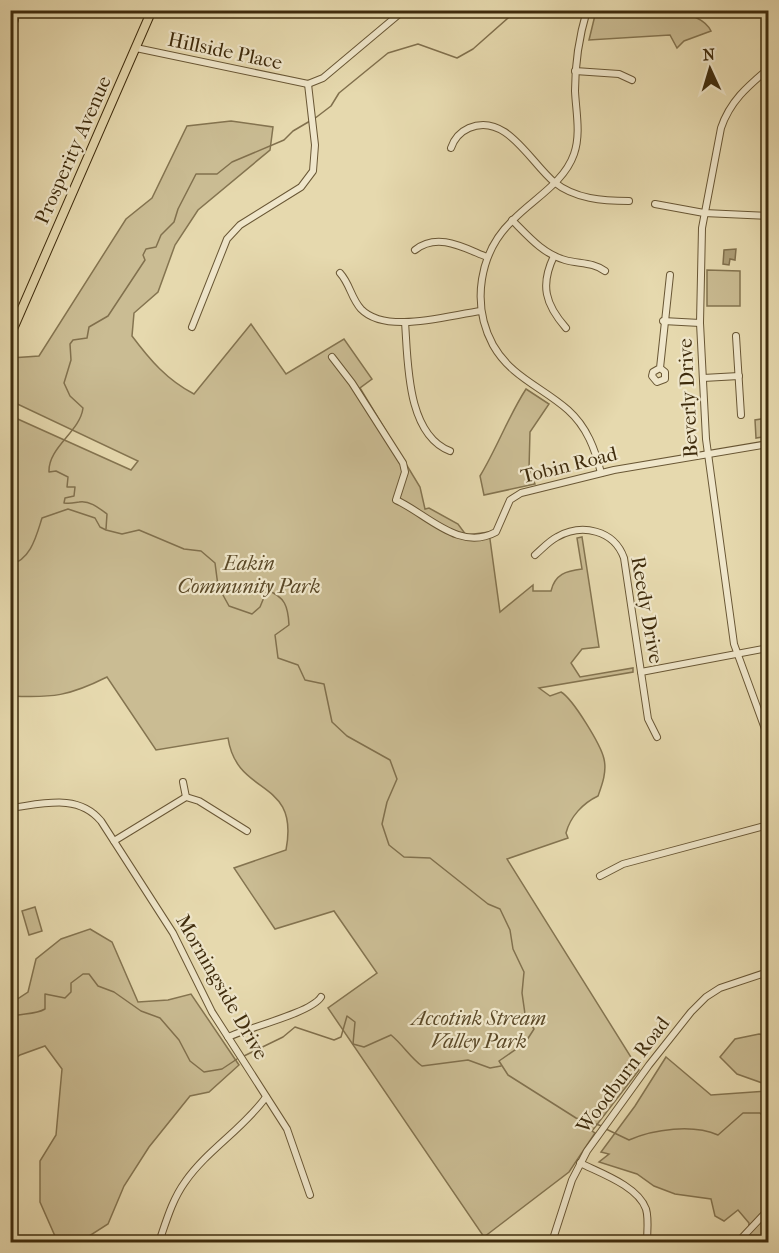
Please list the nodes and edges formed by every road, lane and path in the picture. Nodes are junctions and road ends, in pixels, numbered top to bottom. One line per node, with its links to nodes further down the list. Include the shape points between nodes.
1 (152, 10): 4 (main road, Prosperity Avenue)
2 (404, 10): 8 (street, via 323,78)
3 (587, 10): 6 (street)
4 (136, 48): 8 (street, Hillside Place); 29 (main road, Prosperity Avenue)
5 (768, 69): 14 (street, Beverly Drive, via 742,91 727,112)
6 (575, 71): 7 (street, via 619,74); 10 (street, via 577,144 566,170)
7 (632, 80)
8 (308, 84): 27 (street, via 315,154 310,177 301,187 240,225 227,239)
9 (451, 148): 10 (street, via 458,135 470,128 496,127 508,134)
10 (555, 182): 12 (street, via 589,198); 16 (street)
11 (765, 183): 15 (street)
12 (630, 201)
13 (656, 204): 14 (street)
14 (704, 213): 15 (street); 26 (street, Beverly Drive)
15 (767, 216)
16 (512, 220): 18 (street); 19 (street)
17 (415, 250): 19 (street, via 429,242 442,241)
18 (554, 256): 20 (street); 28 (street, via 545,277 545,293 550,308)
19 (487, 257): 23 (street)
20 (605, 271)
21 (340, 273): 25 (street, via 367,314 388,322)
22 (670, 275): 24 (street)
23 (481, 311): 25 (street); 39 (street, via 488,334 506,363 581,424)
24 (663, 321): 26 (street); 32 (street)
25 (405, 322): 37 (street, via 409,381 416,406 435,441)
26 (700, 323): 34 (street, Beverly Drive)
27 (192, 327)
28 (566, 328)
29 (10, 336)
30 (736, 336): 33 (street)
31 (332, 357): 39 (street, Tobin Road, via 403,463 405,472 396,500 457,536 483,537 496,532 510,500 521,493)
32 (660, 368)
33 (739, 376): 34 (street); 35 (street)
34 (704, 378): 38 (street, Beverly Drive)
35 (741, 415)
36 (768, 444): 38 (street, Tobin Road)
37 (450, 451)
38 (707, 454): 39 (street, Tobin Road); 42 (street, Beverly Drive)
39 (601, 473)
40 (535, 555): 43 (street, Reedy Drive, via 560,535 582,531 604,534 618,545 624,558)
41 (768, 648): 42 (street)
42 (737, 654): 43 (street); 45 (street, Beverly Drive)
43 (641, 672): 44 (street, Reedy Drive, via 648,719)
44 (657, 737)
45 (768, 737)
46 (183, 782): 47 (street)
47 (186, 797): 50 (street); 51 (street)
48 (10, 808): 51 (street, Morningside Drive, via 63,802 82,805 93,812)
49 (768, 825): 52 (street, via 623,864)
50 (247, 831)
51 (114, 841): 55 (street, Morningside Drive, via 173,933)
52 (600, 876)
53 (768, 972): 57 (street, Woodburn Road, via 720,988 698,1004)
54 (321, 997): 55 (street, via 296,1012)
55 (228, 1036): 56 (street, Morningside Drive)
56 (266, 1097): 58 (street, Morningside Drive, via 292,1141); 60 (street, via 248,1120 185,1181)
57 (580, 1162): 61 (street, Woodburn Road); 62 (street, via 642,1201 647,1212)
58 (310, 1195)
59 (768, 1210): 63 (street)
60 (159, 1242)
61 (552, 1242)
62 (647, 1242)
63 (738, 1242)

